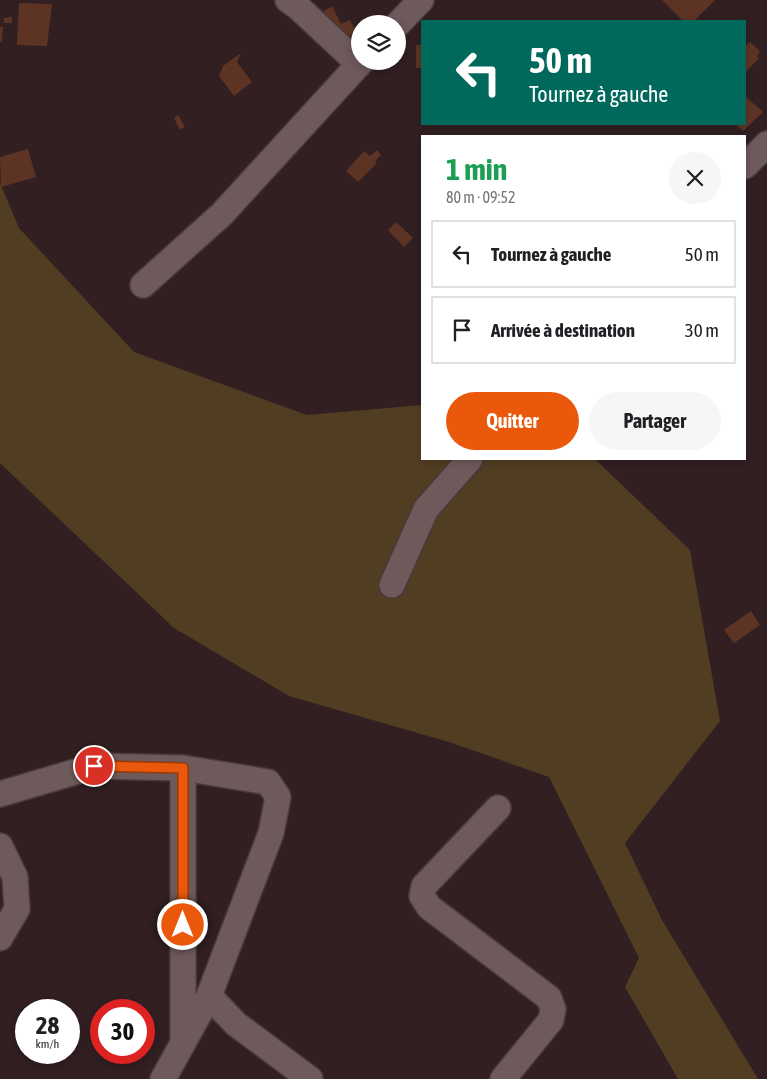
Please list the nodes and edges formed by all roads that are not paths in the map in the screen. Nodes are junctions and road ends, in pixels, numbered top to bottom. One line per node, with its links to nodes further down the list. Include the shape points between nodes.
1 (288, 0): 4 (street)
2 (421, 0): 3 (street)
3 (406, 16)
4 (351, 55)
5 (354, 70): 8 (street, via 222,214)
6 (767, 144): 7 (street)
7 (746, 165)
8 (143, 285)
9 (469, 460): 10 (street, via 426,509)
10 (392, 585)
11 (183, 768): 12 (street, via 94,766); 16 (street, via 268,782 278,797 270,833); 17 (street)
12 (0, 794)
13 (498, 808): 20 (street, via 424,886 422,896 429,907 549,998 553,1009 550,1020)
14 (0, 846): 15 (street, via 15,877 17,909)
15 (0, 938)
16 (209, 996): 17 (street); 19 (street, via 236,1024)
17 (183, 1042): 18 (street)
18 (163, 1079)
19 (310, 1079)
20 (503, 1079)

